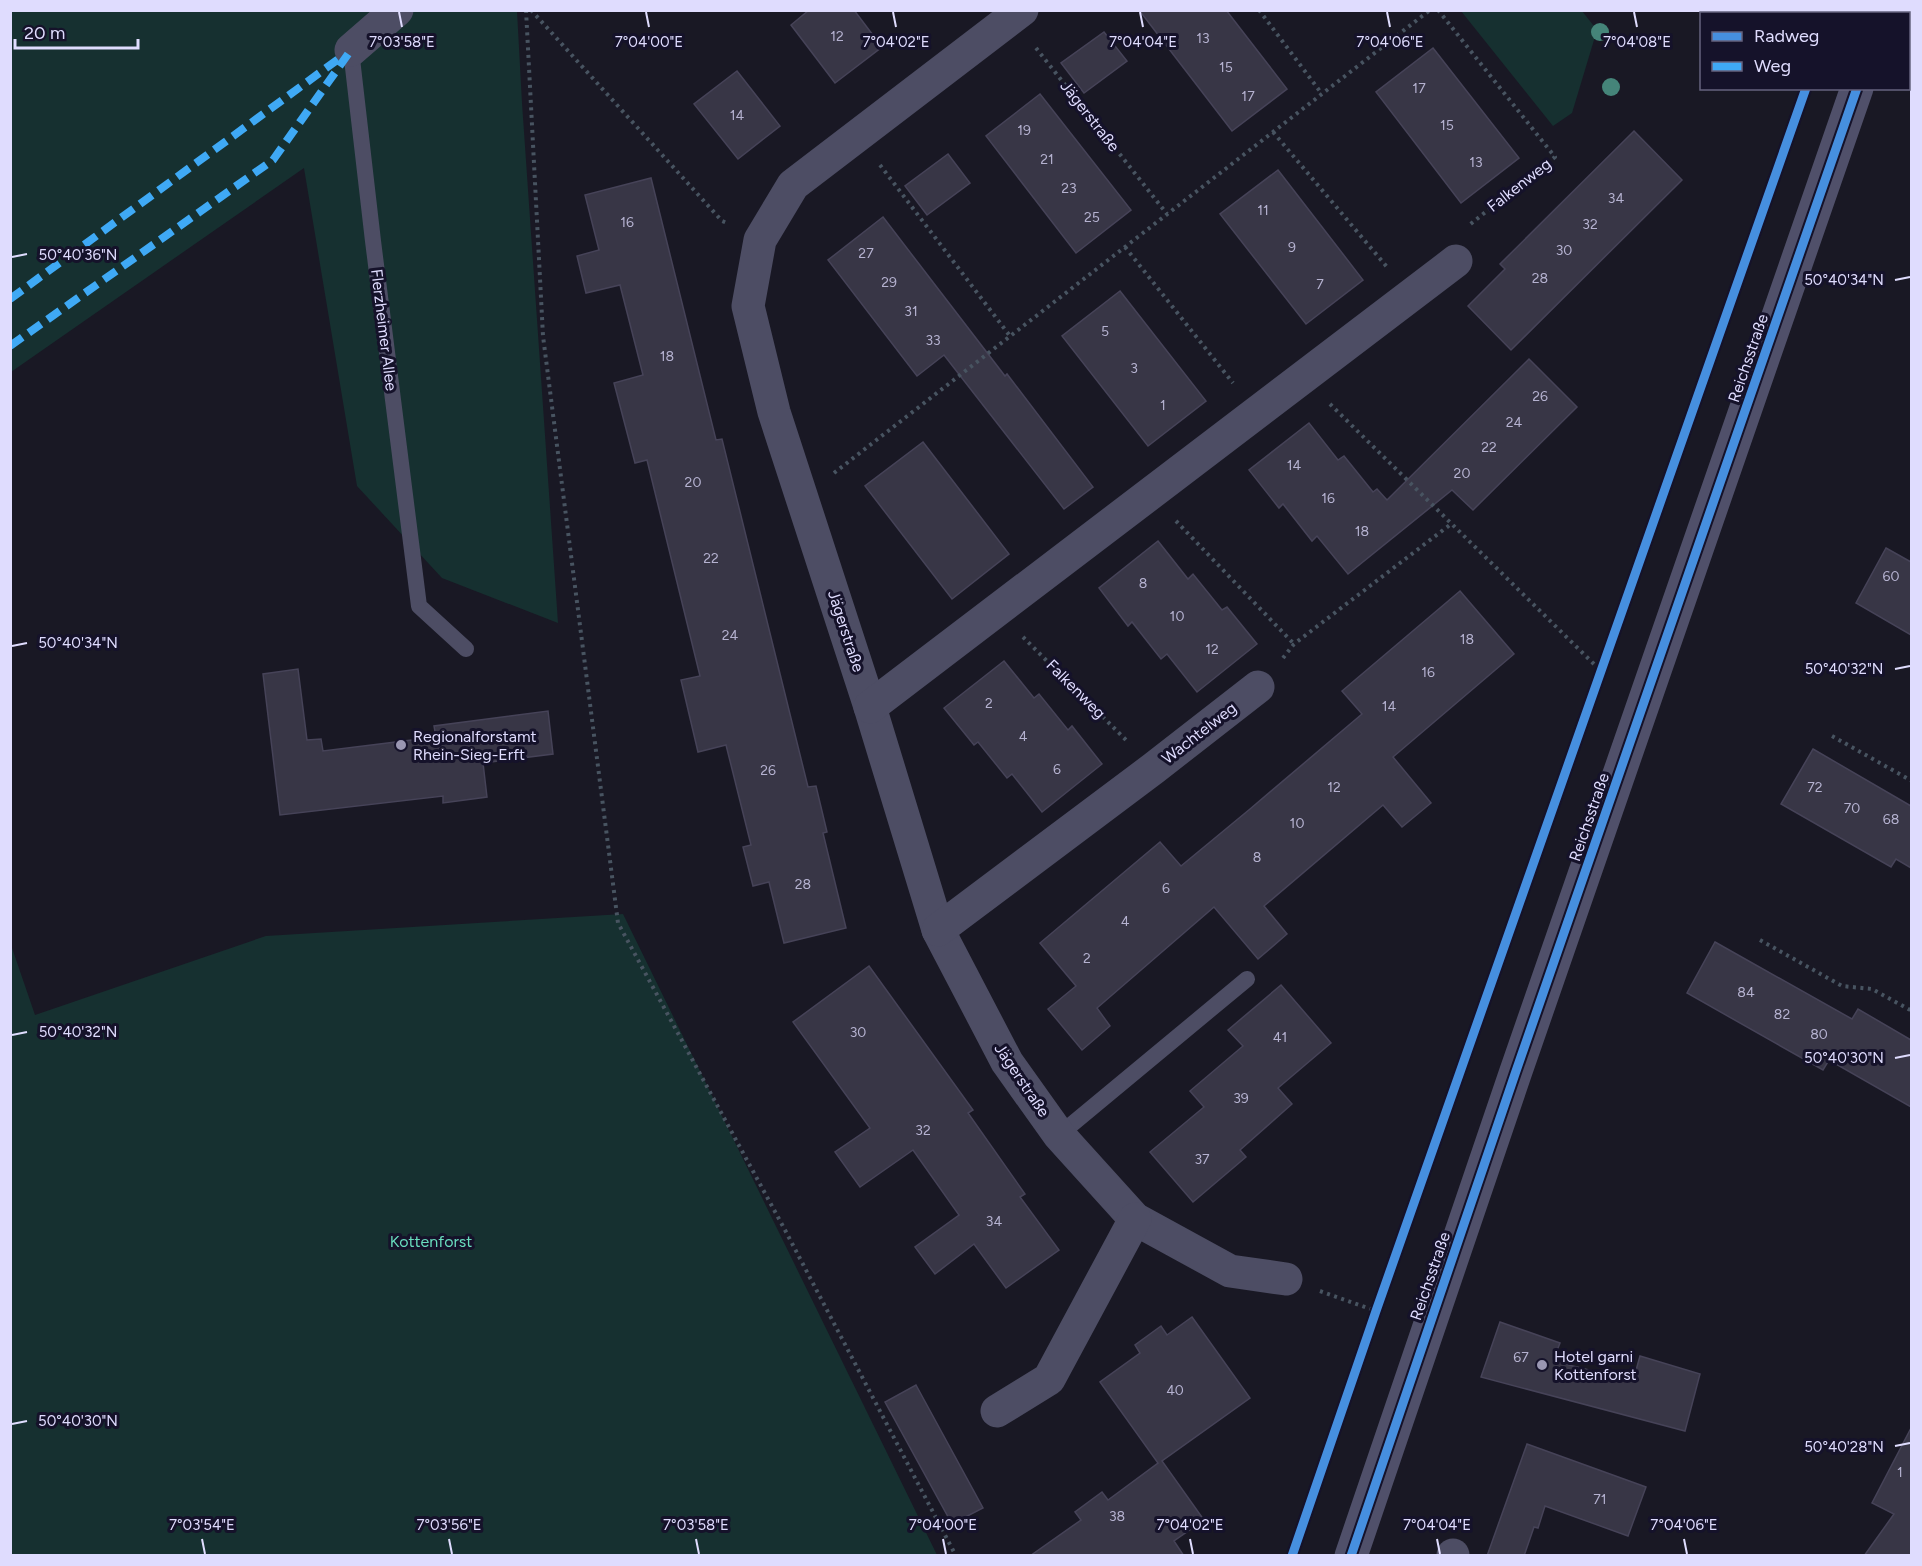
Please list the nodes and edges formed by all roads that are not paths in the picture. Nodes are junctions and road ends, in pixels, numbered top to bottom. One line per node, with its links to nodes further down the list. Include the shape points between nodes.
1 (397, 10): 3 (street, Flerzheimer Allee)
2 (1017, 14): 8 (street, Jägerstraße, via 794,185 760,240 748,306 774,412)
3 (351, 50): 6 (lane, Flerzheimer Allee, via 419,606)
4 (1856, 90): 15 (main road, Reichsstraße)
5 (1456, 261): 8 (street)
6 (466, 649)
7 (1258, 687): 9 (street, Wachtelweg)
8 (870, 707): 9 (street, Jägerstraße)
9 (938, 930): 11 (street, Jägerstraße, via 1007,1062)
10 (1246, 979): 11 (lane, Jägerstraße)
11 (1059, 1135): 12 (street, Jägerstraße)
12 (1135, 1219): 13 (street, Jägerstraße, via 1230,1271); 14 (street, via 1049,1379)
13 (1286, 1279)
14 (997, 1411)
15 (1351, 1556)

